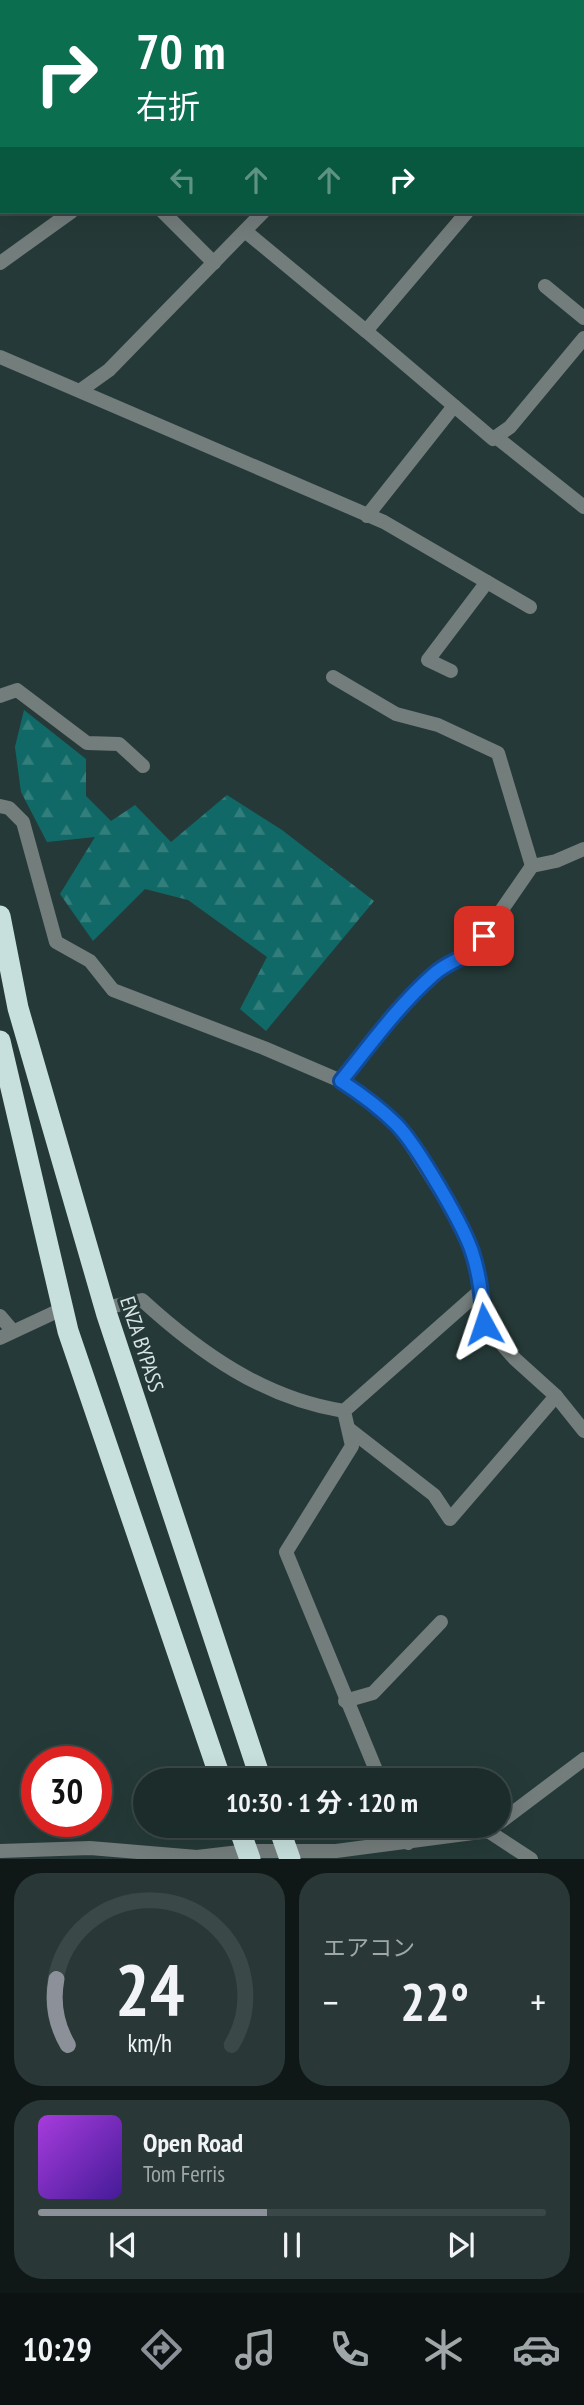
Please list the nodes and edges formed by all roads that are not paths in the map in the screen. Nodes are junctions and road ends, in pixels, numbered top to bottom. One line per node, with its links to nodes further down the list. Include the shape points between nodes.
1 (68, 214): 6 (street)
2 (165, 214): 7 (street)
3 (261, 214): 5 (street)
4 (465, 214): 10 (street)
5 (245, 231): 7 (street); 10 (street)
6 (0, 263)
7 (214, 263): 13 (street, via 109,370)
8 (545, 286): 9 (street)
9 (584, 318)
10 (366, 331): 14 (street)
11 (584, 338): 15 (street, via 510,428)
12 (0, 357): 13 (street)
13 (81, 390): 17 (street)
14 (454, 407): 15 (street); 17 (street)
15 (496, 437): 16 (street)
16 (584, 507)
17 (367, 516): 18 (street)
18 (487, 582): 19 (street); 20 (street, via 428,660)
19 (530, 607)
20 (451, 671)
21 (333, 677): 26 (street, via 396,714 438,724 498,752)
22 (0, 696): 23 (street, via 17,690 87,743 119,744)
23 (143, 766)
24 (0, 806): 29 (street, via 23,822 56,942 90,961 113,990)
25 (584, 849): 26 (street)
26 (532, 866): 29 (street, via 472,953 435,972 401,1006)
27 (0, 916): 31 (highway, ENZA BYPASS, via 18,1008)
28 (0, 1041): 32 (highway)
29 (341, 1081): 30 (street, via 399,1126 457,1219)
30 (481, 1290): 35 (street, via 484,1324); 36 (street)
31 (105, 1308): 36 (street, via 142,1300 185,1340 232,1372 311,1406); 43 (highway, ENZA BYPASS)
32 (62, 1309): 34 (street); 42 (highway)
33 (0, 1316): 34 (street)
34 (6, 1334)
35 (556, 1396): 37 (street, via 450,1519 434,1495); 38 (street)
36 (344, 1411): 37 (street)
37 (349, 1429): 40 (street, via 352,1446 286,1552)
38 (584, 1431)
39 (441, 1622): 40 (street, via 373,1693)
40 (345, 1700): 44 (street)
41 (584, 1759): 45 (street)
42 (218, 1768)
43 (257, 1768)
44 (375, 1768)
45 (511, 1813)
46 (243, 1838): 53 (highway)
47 (406, 1838): 50 (street)
48 (433, 1838): 50 (street)
49 (507, 1838): 54 (street)
50 (408, 1843): 52 (street)
51 (0, 1851): 53 (street, via 90,1847 197,1857)
52 (289, 1854): 53 (street)
53 (249, 1855)
54 (531, 1859)

